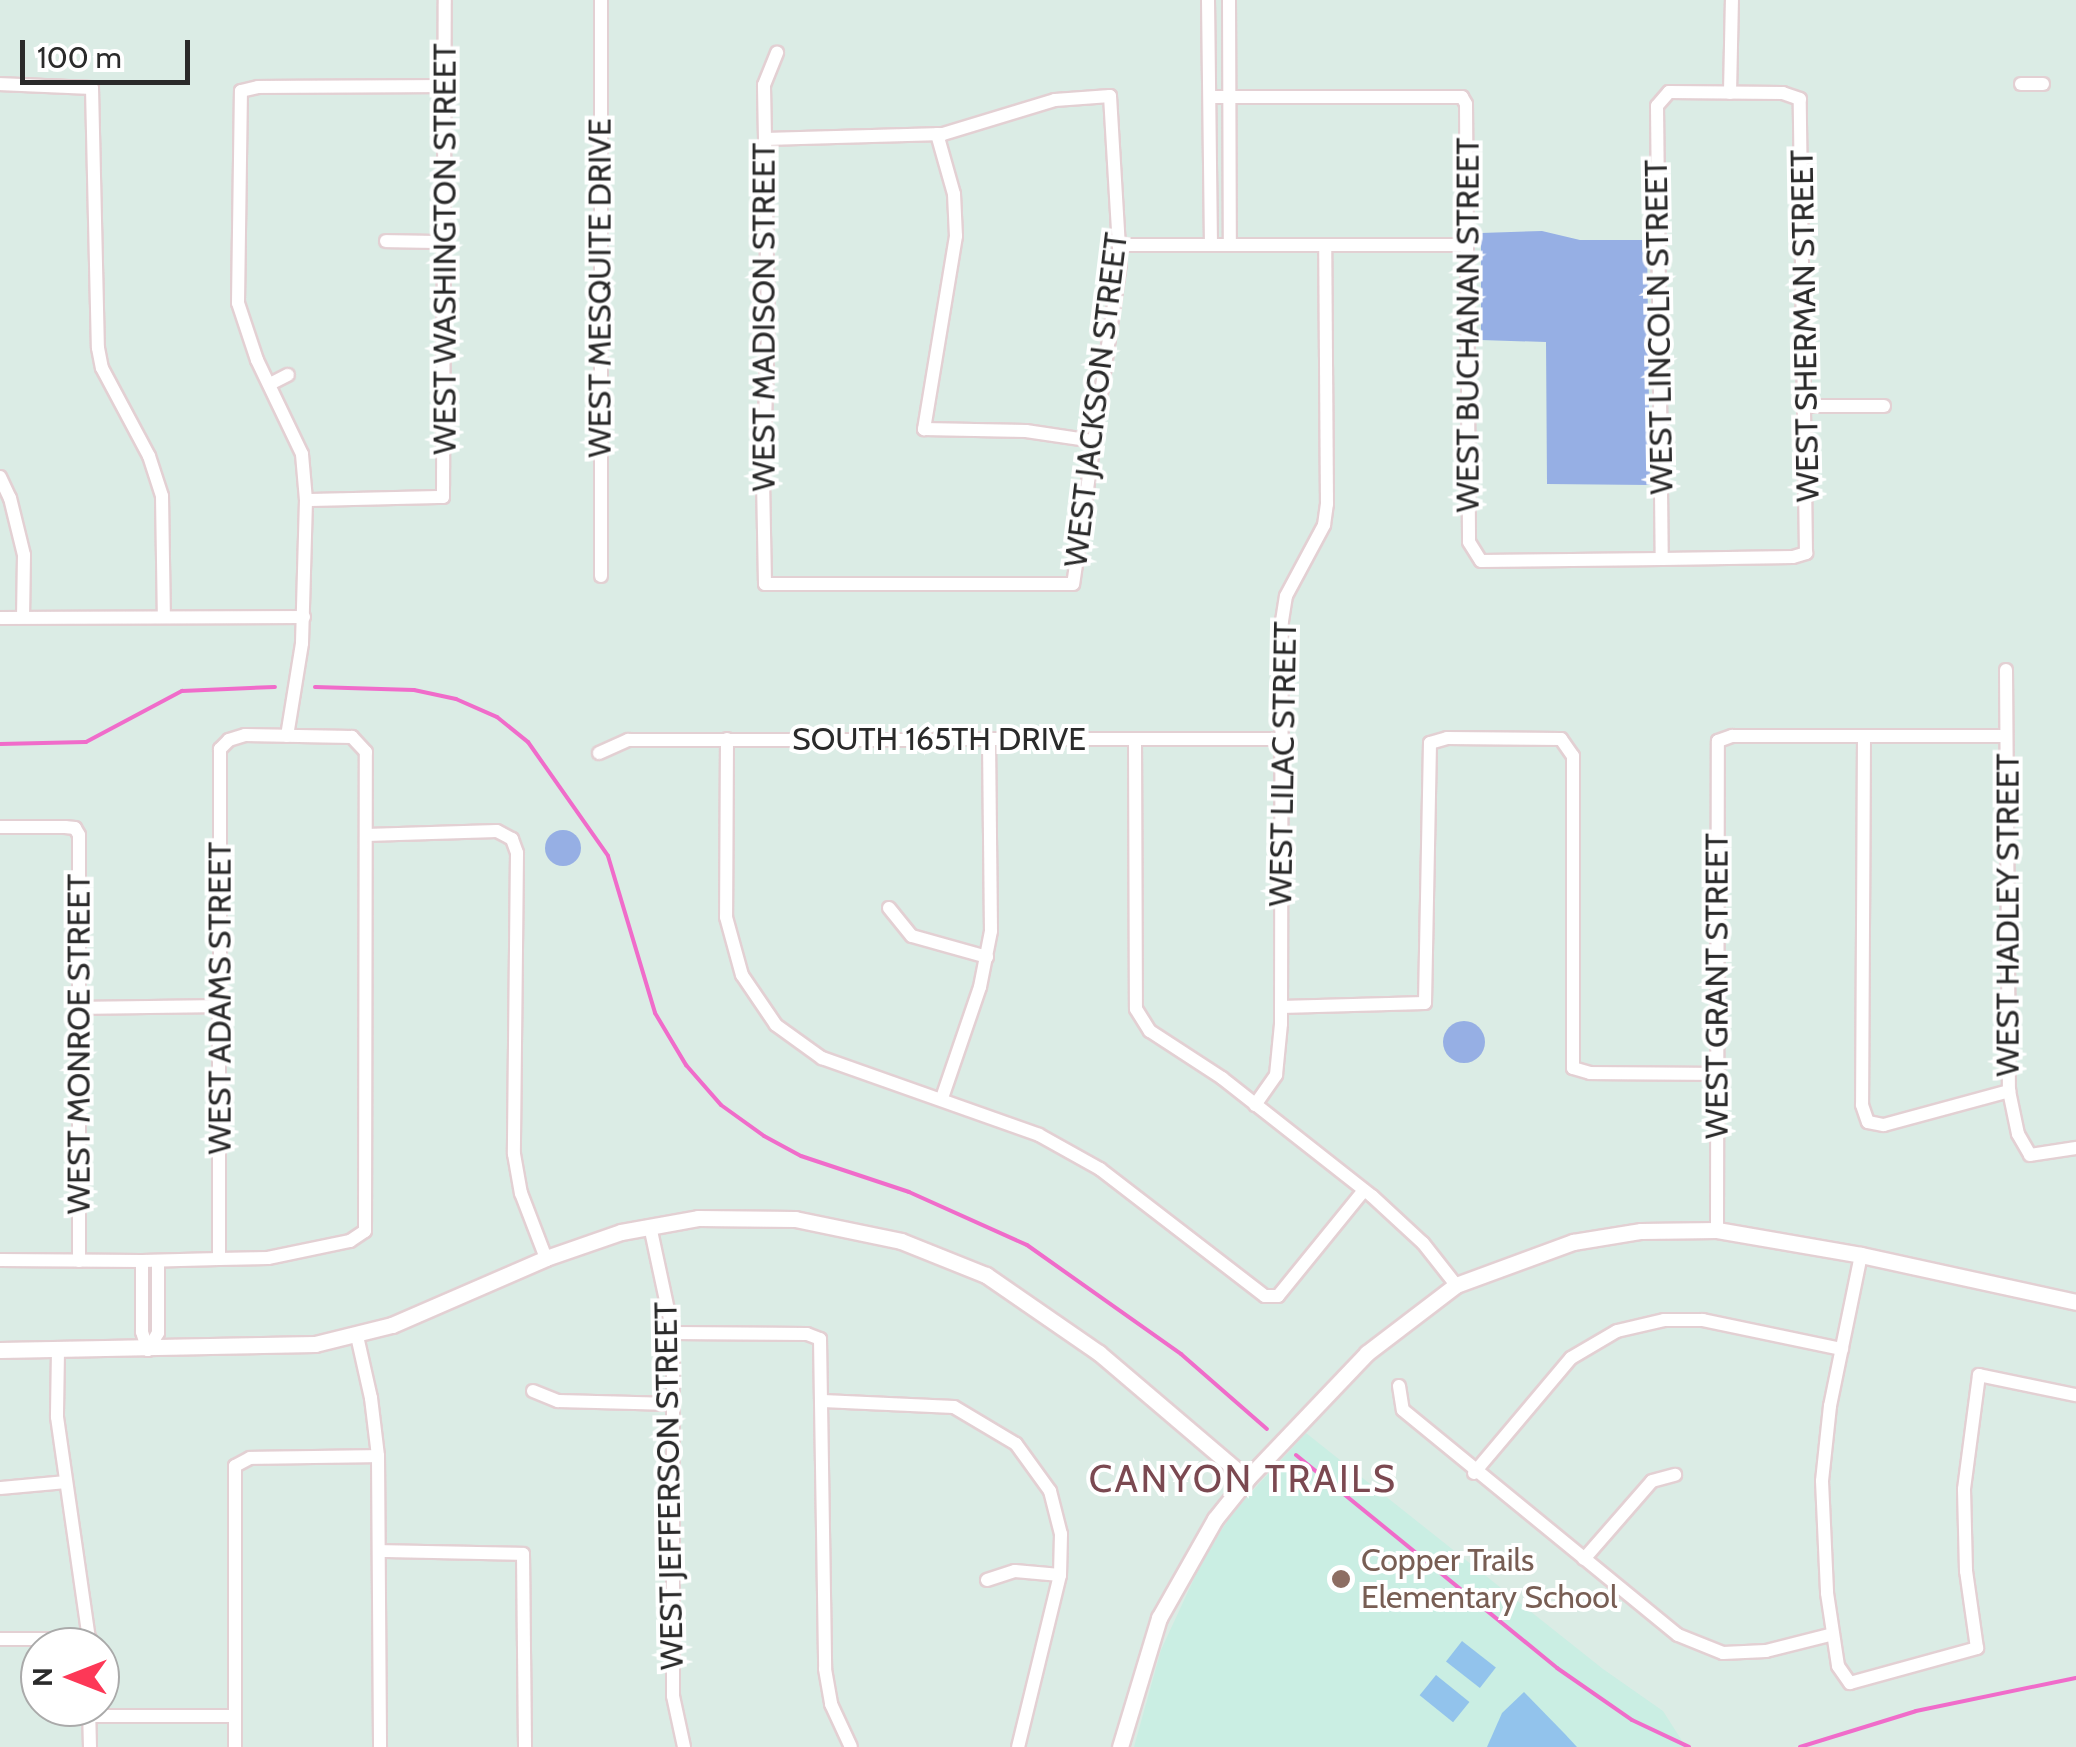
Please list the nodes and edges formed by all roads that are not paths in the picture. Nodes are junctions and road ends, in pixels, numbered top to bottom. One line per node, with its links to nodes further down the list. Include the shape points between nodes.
1 (445, 0): 10 (street, WEST WASHINGTON STREET)
2 (600, 0): 31 (street, WEST MESQUITE DRIVE)
3 (1208, 0): 12 (street)
4 (1229, 0): 13 (street)
5 (1732, 0): 11 (street)
6 (777, 53): 15 (street, WEST MADISON STREET, via 764,86)
7 (0, 84): 34 (street, via 92,88 98,348 157,475 165,527)
8 (2021, 84): 9 (street)
9 (2043, 84)
10 (445, 86): 17 (street, WEST WASHINGTON STREET); 24 (street, via 240,92 238,304)
11 (1730, 93): 25 (street, WEST SHERMAN STREET, via 1800,99); 30 (street, WEST LINCOLN STREET, via 1670,92 1657,106)
12 (1210, 97): 13 (street); 19 (street)
13 (1229, 97): 20 (street); 21 (street, WEST BUCHANAN STREET, via 1462,97)
14 (937, 134): 15 (street); 18 (street, WEST JACKSON STREET, via 1054,100 1110,96); 27 (street, via 954,194 956,236 924,429)
15 (765, 139): 32 (street, WEST MADISON STREET, via 765,584)
16 (386, 241): 17 (street)
17 (445, 242): 29 (street, WEST WASHINGTON STREET, via 443,497)
18 (1120, 245): 19 (street); 27 (street, WEST JACKSON STREET)
19 (1211, 245): 20 (street)
20 (1230, 245): 22 (street)
21 (1467, 245): 22 (street); 30 (street, WEST BUCHANAN STREET, via 1472,553 1482,561)
22 (1325, 246): 42 (street, WEST LILAC STREET, via 1327,504 1324,525 1286,596)
23 (288, 375): 24 (street)
24 (270, 384): 29 (street, via 302,454)
25 (1807, 406): 26 (street); 30 (street, WEST SHERMAN STREET, via 1806,553)
26 (1884, 406)
27 (1094, 440): 32 (street, WEST JACKSON STREET)
28 (0, 476): 33 (street, via 24,555)
29 (306, 500): 35 (street)
30 (1662, 559)
31 (601, 576)
32 (1074, 584)
33 (23, 617): 34 (street); 36 (street)
34 (164, 617): 35 (street)
35 (304, 617): 38 (street)
36 (0, 618)
37 (2006, 670): 39 (street, WEST HADLEY STREET)
38 (286, 736): 47 (street, via 360,741 366,752); 50 (street, WEST ADAMS STREET, via 246,735 220,749)
39 (2006, 736): 40 (street); 54 (street, WEST HADLEY STREET)
40 (1864, 737): 53 (street, WEST GRANT STREET, via 1718,741); 54 (street, via 1862,1105 1868,1122 1884,1126)
41 (727, 738): 43 (street, SOUTH 165TH DRIVE); 45 (street, SOUTH 165TH DRIVE, via 628,740); 55 (street, via 726,916 742,975 776,1025 822,1058)
42 (1282, 738): 44 (street, SOUTH 165TH DRIVE); 51 (street, WEST LILAC STREET)
43 (989, 739): 44 (street, SOUTH 165TH DRIVE); 49 (street)
44 (1135, 739): 56 (street, via 1136,1009 1150,1030)
45 (599, 753)
46 (0, 827): 52 (street, WEST MONROE STREET, via 75,828)
47 (366, 835): 62 (street, via 498,831 512,839 514,1154); 64 (street, via 365,1231 350,1241 268,1258)
48 (889, 908): 49 (street, via 912,936)
49 (986, 957): 55 (street)
50 (219, 1006): 52 (street); 64 (street, WEST ADAMS STREET)
51 (1282, 1007): 53 (street, via 1425,1003 1430,743 1561,739 1573,756 1573,1068); 56 (street, WEST LILAC STREET, via 1276,1075)
52 (79, 1008): 65 (street, WEST MONROE STREET)
53 (1719, 1074): 60 (street, WEST GRANT STREET)
54 (2009, 1092): 57 (street, WEST HADLEY STREET, via 2030,1155)
55 (942, 1098): 58 (street, via 1039,1135 1100,1169 1265,1296 1278,1296)
56 (1255, 1105): 58 (street)
57 (2076, 1148)
58 (1364, 1190): 68 (street, via 1424,1243)
59 (650, 1226): 62 (street); 70 (street, WEST JEFFERSON STREET); 84 (street, via 740,1216 820,1222 900,1240 986,1274 1099,1353)
60 (1717, 1230): 61 (street); 68 (street, via 1641,1231 1572,1242)
61 (1861, 1255): 69 (street); 72 (street)
62 (546, 1258): 71 (street)
63 (0, 1260): 65 (street)
64 (220, 1260): 67 (street)
65 (79, 1261): 66 (street)
66 (142, 1261): 67 (street); 75 (street)
67 (158, 1261): 75 (street, via 158,1333)
68 (1456, 1285): 84 (street, via 1367,1352)
69 (2076, 1302)
70 (672, 1333): 79 (street, via 820,1339); 80 (street, WEST JEFFERSON STREET)
71 (356, 1336): 75 (street, via 264,1348); 81 (street)
72 (1842, 1348): 82 (street, via 1703,1320 1617,1331 1571,1358); 92 (street, via 1822,1481)
73 (0, 1350): 74 (street)
74 (58, 1350): 75 (street); 85 (street)
75 (148, 1350)
76 (1399, 1386): 82 (street, via 1403,1410)
77 (533, 1391): 80 (street, via 558,1401)
78 (2076, 1395): 92 (street, via 1979,1376 1964,1489 1977,1648 1850,1682 1838,1666)
79 (823, 1402): 89 (street, via 954,1407 1016,1444 1050,1490 1061,1534); 99 (street, via 825,1669 831,1704)
80 (673, 1404): 98 (street, WEST JEFFERSON STREET, via 673,1696)
81 (378, 1456): 87 (street); 94 (street, via 250,1458 235,1466)
82 (1474, 1473): 88 (street)
83 (1674, 1475): 88 (street, via 1652,1480)
84 (1247, 1479): 101 (street, via 1194,1550 1159,1618)
85 (66, 1482): 86 (street); 91 (street)
86 (0, 1488)
87 (380, 1552): 96 (street); 97 (street, via 523,1554)
88 (1584, 1559): 92 (street, via 1678,1635 1723,1653 1766,1651)
89 (1060, 1575): 90 (street, via 1015,1572); 100 (street)
90 (987, 1580)
91 (88, 1627)
92 (1833, 1634)
93 (120, 1712): 94 (street)
94 (234, 1716): 95 (street)
95 (235, 1747)
96 (380, 1747)
97 (525, 1747)
98 (684, 1747)
99 (852, 1747)
100 (1018, 1747)
101 (1120, 1747)

